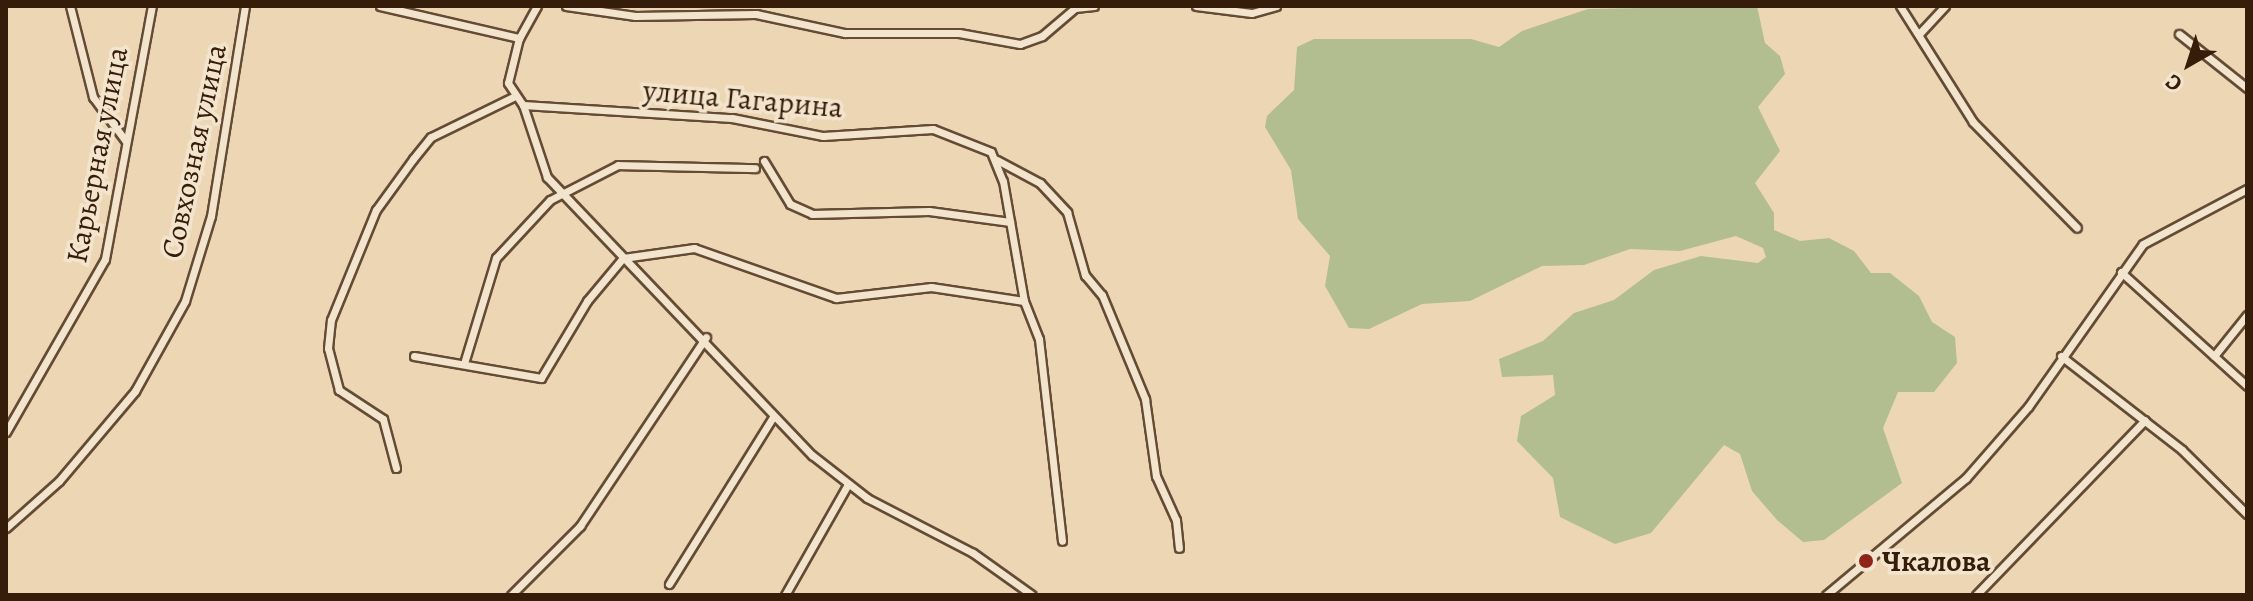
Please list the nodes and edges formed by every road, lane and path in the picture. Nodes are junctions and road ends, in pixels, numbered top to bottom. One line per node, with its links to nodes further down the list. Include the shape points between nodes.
1 (70, 6): 18 (street, via 93,97)
2 (152, 6): 18 (street, Карьерная улица)
3 (245, 6): 42 (street, Совхозная улица, via 211,216 185,301 135,391 59,481)
4 (380, 6): 14 (street)
5 (537, 6): 14 (street)
6 (1094, 6): 11 (street, via 1075,8 1042,36 1020,44 959,33 845,33 756,14 635,16)
7 (1196, 6): 8 (street, via 1252,13)
8 (1276, 6)
9 (1900, 6): 12 (street)
10 (1945, 6): 12 (street)
11 (572, 7)
12 (1919, 34): 25 (street, via 1973,122)
13 (2179, 34): 15 (street)
14 (519, 38): 16 (street, via 508,83)
15 (2247, 88)
16 (513, 97): 17 (street); 39 (street, via 431,137 413,159 376,210 331,320 328,348 339,390 383,419)
17 (523, 105): 19 (street, улица Гагарина, via 732,118 823,136 933,129 976,141); 23 (street, via 536,157)
18 (125, 140): 38 (street, Карьерная улица, via 105,259 92,293 46,353)
19 (997, 160): 24 (street); 44 (street, улица Гагарина, via 1040,183 1067,212 1085,275 1102,295 1145,399 1156,476 1176,520)
20 (764, 161): 24 (street, via 790,204 812,214 929,211)
21 (755, 168): 23 (street, via 618,165)
22 (2247, 189): 27 (street, via 2183,218 2143,244)
23 (565, 196): 26 (street); 34 (street, via 530,218 496,258)
24 (1010, 222): 28 (street)
25 (2077, 228)
26 (623, 258): 28 (street, via 694,248 836,298 931,287); 30 (street); 34 (street, via 587,301 541,378)
27 (2121, 272): 32 (street); 33 (street)
28 (1024, 301): 43 (street, via 1039,339)
29 (2247, 315): 33 (street)
30 (706, 337): 36 (street); 46 (street, via 580,526)
31 (414, 356): 34 (street)
32 (2061, 356): 37 (street); 49 (street, via 1966,478)
33 (2214, 356): 35 (street)
34 (465, 360)
35 (2247, 386)
36 (773, 417): 40 (street); 45 (street)
37 (2145, 420): 41 (street); 50 (street)
38 (6, 432)
39 (396, 468)
40 (848, 484): 47 (street); 48 (street, via 973,553)
41 (2247, 514)
42 (6, 528)
43 (1062, 541)
44 (1179, 548)
45 (669, 584)
46 (511, 595)
47 (785, 595)
48 (1032, 595)
49 (1826, 595)
50 (1976, 595)

